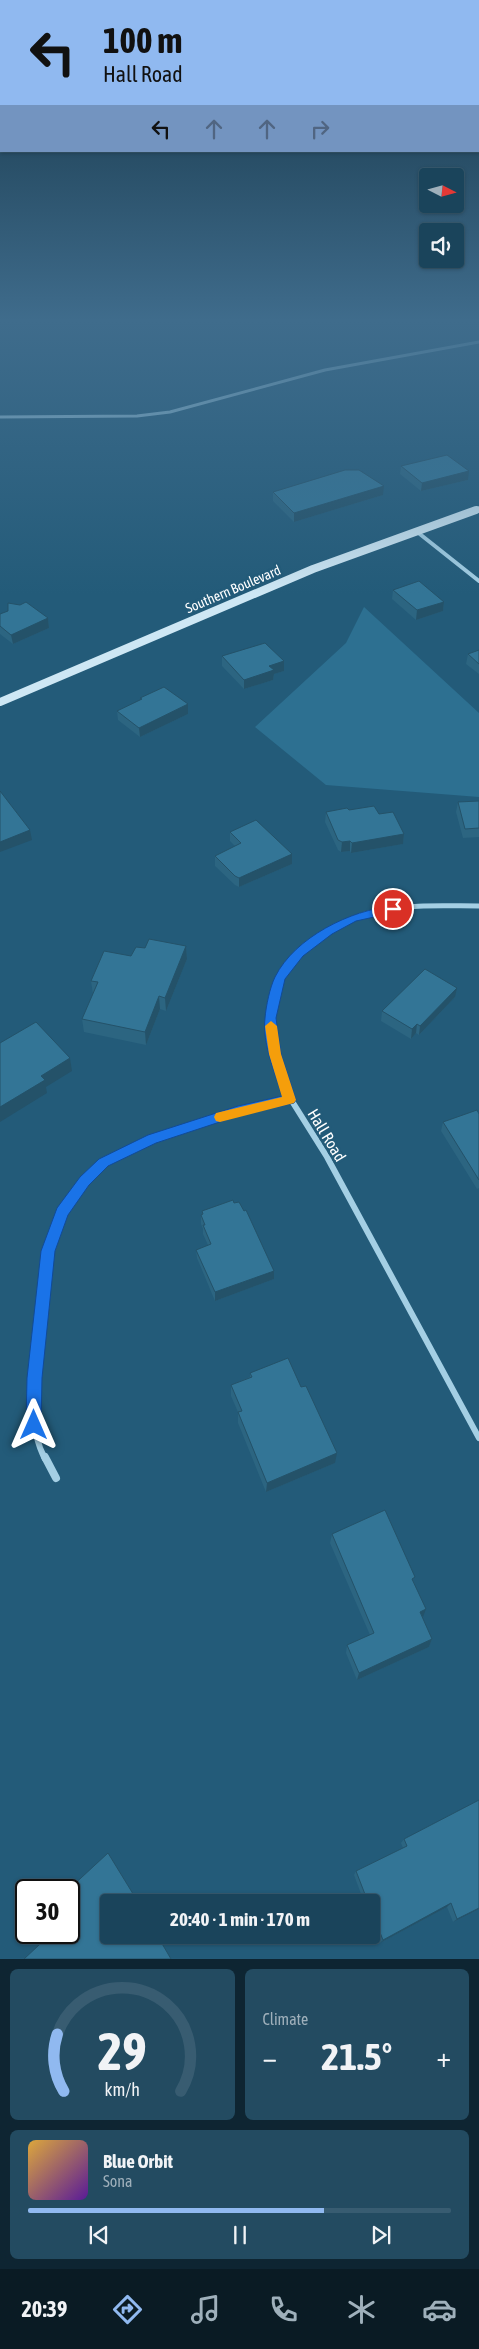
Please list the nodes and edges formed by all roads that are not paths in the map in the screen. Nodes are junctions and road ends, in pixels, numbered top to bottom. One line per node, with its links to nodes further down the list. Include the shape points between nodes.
1 (176, 410): 2 (street, via 137,416)
2 (0, 417)
3 (479, 509): 4 (main road, Southern Boulevard)
4 (416, 531): 5 (street); 6 (main road, Southern Boulevard, via 313,569)
5 (479, 581)
6 (0, 702)
7 (479, 906): 8 (street, Hall Road, via 377,911 328,931 292,961 280,978 270,1018 275,1054)
8 (290, 1100): 9 (street, Hall Road, via 322,1149); 10 (street, via 238,1111 152,1139 112,1158 84,1181 62,1212 48,1251 34,1378 34,1425 39,1447)
9 (479, 1438)
10 (56, 1478)

